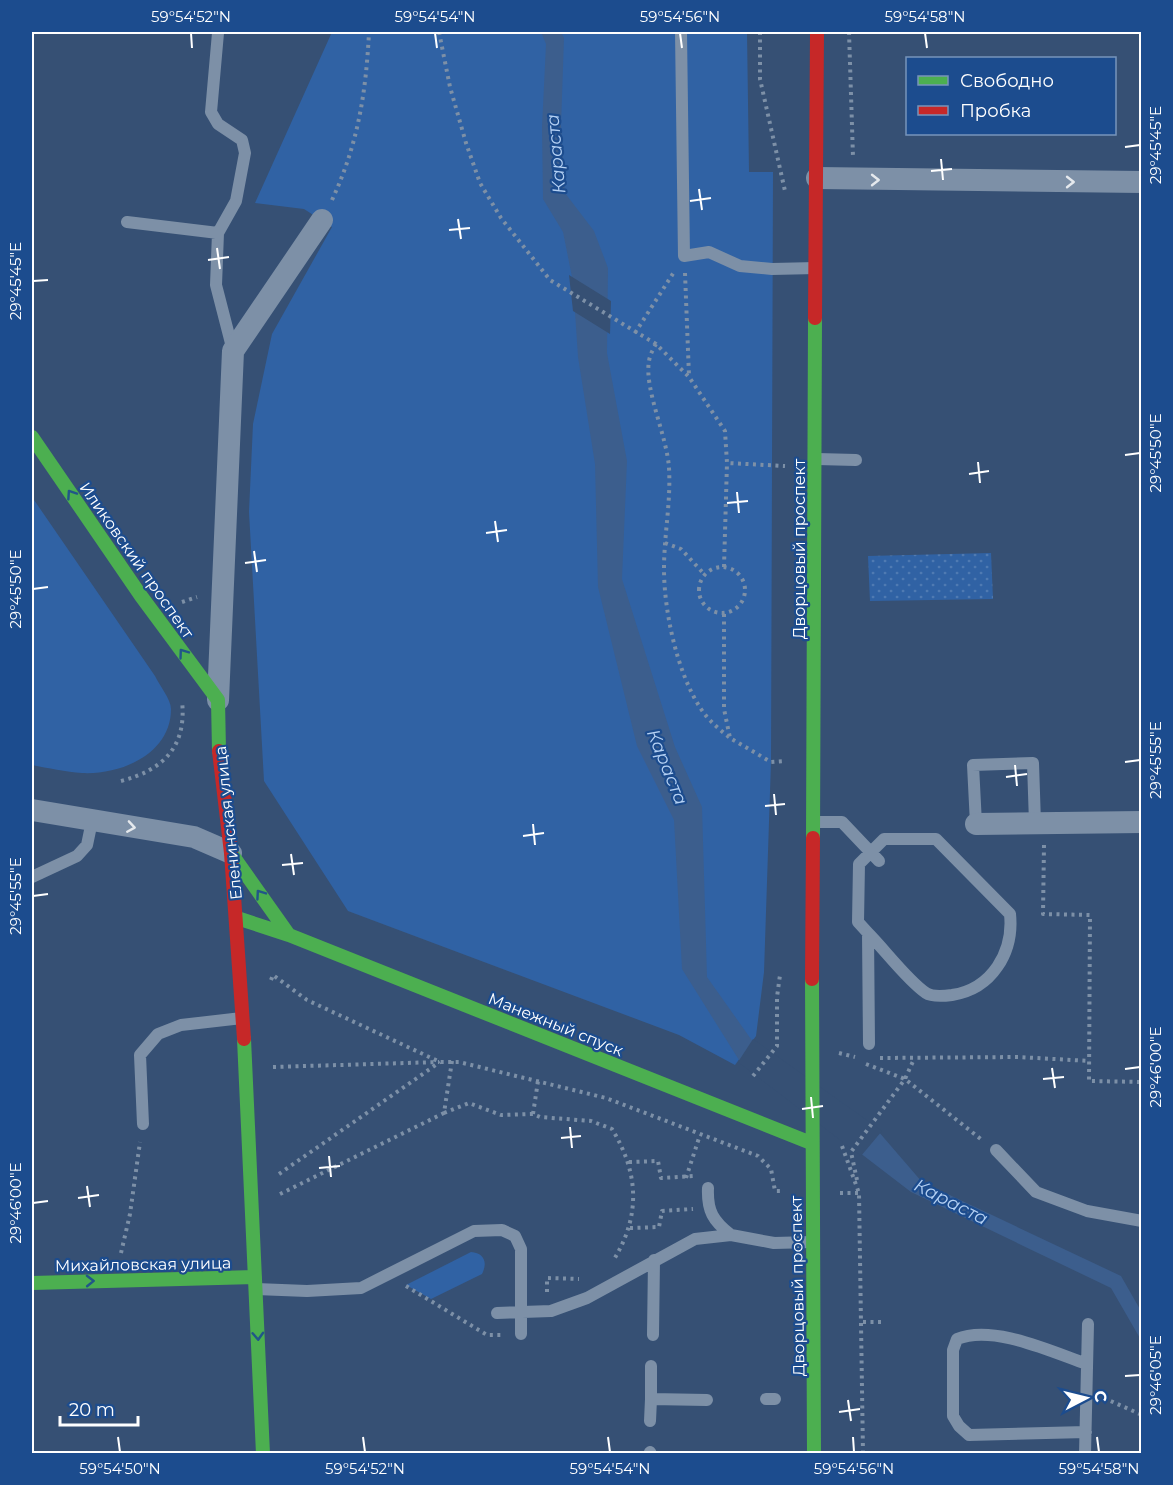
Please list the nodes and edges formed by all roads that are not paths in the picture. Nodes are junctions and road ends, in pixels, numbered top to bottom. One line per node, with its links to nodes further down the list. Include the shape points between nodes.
1 (681, 32): 9 (lane, via 684,256 709,252 740,266)
2 (817, 32): 4 (main road, Дворцовый проспект)
3 (218, 33): 8 (lane, via 211,112 218,124 242,140 245,153 236,201)
4 (817, 178): 5 (street, one-way to 5); 9 (main road, Дворцовый проспект)
5 (1142, 182)
6 (322, 220): 10 (street)
7 (127, 222): 8 (lane)
8 (218, 233): 10 (lane, via 216,285)
9 (817, 268): 13 (main road, Дворцовый проспект)
10 (233, 351): 15 (street, Еленинская улица)
11 (32, 436): 12 (main road, Иликовский проспект)
12 (36, 451): 15 (main road, Иликовский проспект, one-way to 12)
13 (816, 459): 14 (lane); 18 (main road, Дворцовый проспект)
14 (856, 460)
15 (218, 700): 23 (main road, Еленинская улица, via 220,772)
16 (32, 810): 17 (street)
17 (93, 821): 23 (street, one-way to 23, via 194,837); 25 (lane, via 87,845 77,856)
18 (814, 822): 22 (lane, via 842,822); 32 (main road, Дворцовый проспект)
19 (1142, 822): 20 (street)
20 (1035, 823): 21 (street); 21 (lane, via 1033,763 972,765)
21 (976, 824)
22 (870, 851): 24 (lane); 27 (lane, via 859,864 858,922); 27 (lane, via 884,839 936,839 1010,914 1012,932 1008,948 992,974 963,993 943,996 927,994)
23 (231, 853): 26 (main road, Еленинская улица); 28 (main road, one-way to 23)
24 (879, 861)
25 (32, 877)
26 (237, 918): 28 (main road, Манежный спуск); 29 (main road, Еленинская улица)
27 (868, 933): 30 (lane)
28 (289, 935): 32 (main road, Манежный спуск)
29 (244, 1018): 31 (lane, via 181,1026 158,1034 140,1055); 40 (main road, Еленинская улица)
30 (869, 1044)
31 (143, 1124)
32 (812, 1143): 37 (main road, Дворцовый проспект)
33 (996, 1150): 35 (lane, via 1036,1192 1087,1211)
34 (708, 1188): 36 (lane, via 707,1207 716,1223)
35 (1142, 1221)
36 (731, 1235): 37 (lane, via 774,1243); 38 (lane, via 695,1239)
37 (813, 1242): 52 (main road, Дворцовый проспект)
38 (654, 1260): 41 (lane, via 587,1298 550,1311); 44 (lane)
39 (32, 1283): 40 (main road, Михайловская улица, one-way to 40)
40 (255, 1283): 43 (lane, via 307,1291 361,1288 474,1231 502,1230 515,1236 521,1249); 51 (main road, Еленинская улица, one-way to 51)
41 (497, 1312)
42 (1088, 1324): 45 (lane)
43 (521, 1334)
44 (653, 1335)
45 (1087, 1364): 50 (lane); 50 (lane, via 1021,1341 986,1335 967,1335 957,1340 953,1350 953,1416 969,1435)
46 (651, 1366): 47 (lane)
47 (651, 1399): 48 (lane); 49 (lane)
48 (707, 1401)
49 (650, 1421)
50 (1086, 1432): 53 (lane)
51 (263, 1454)
52 (814, 1454)
53 (1085, 1454)

